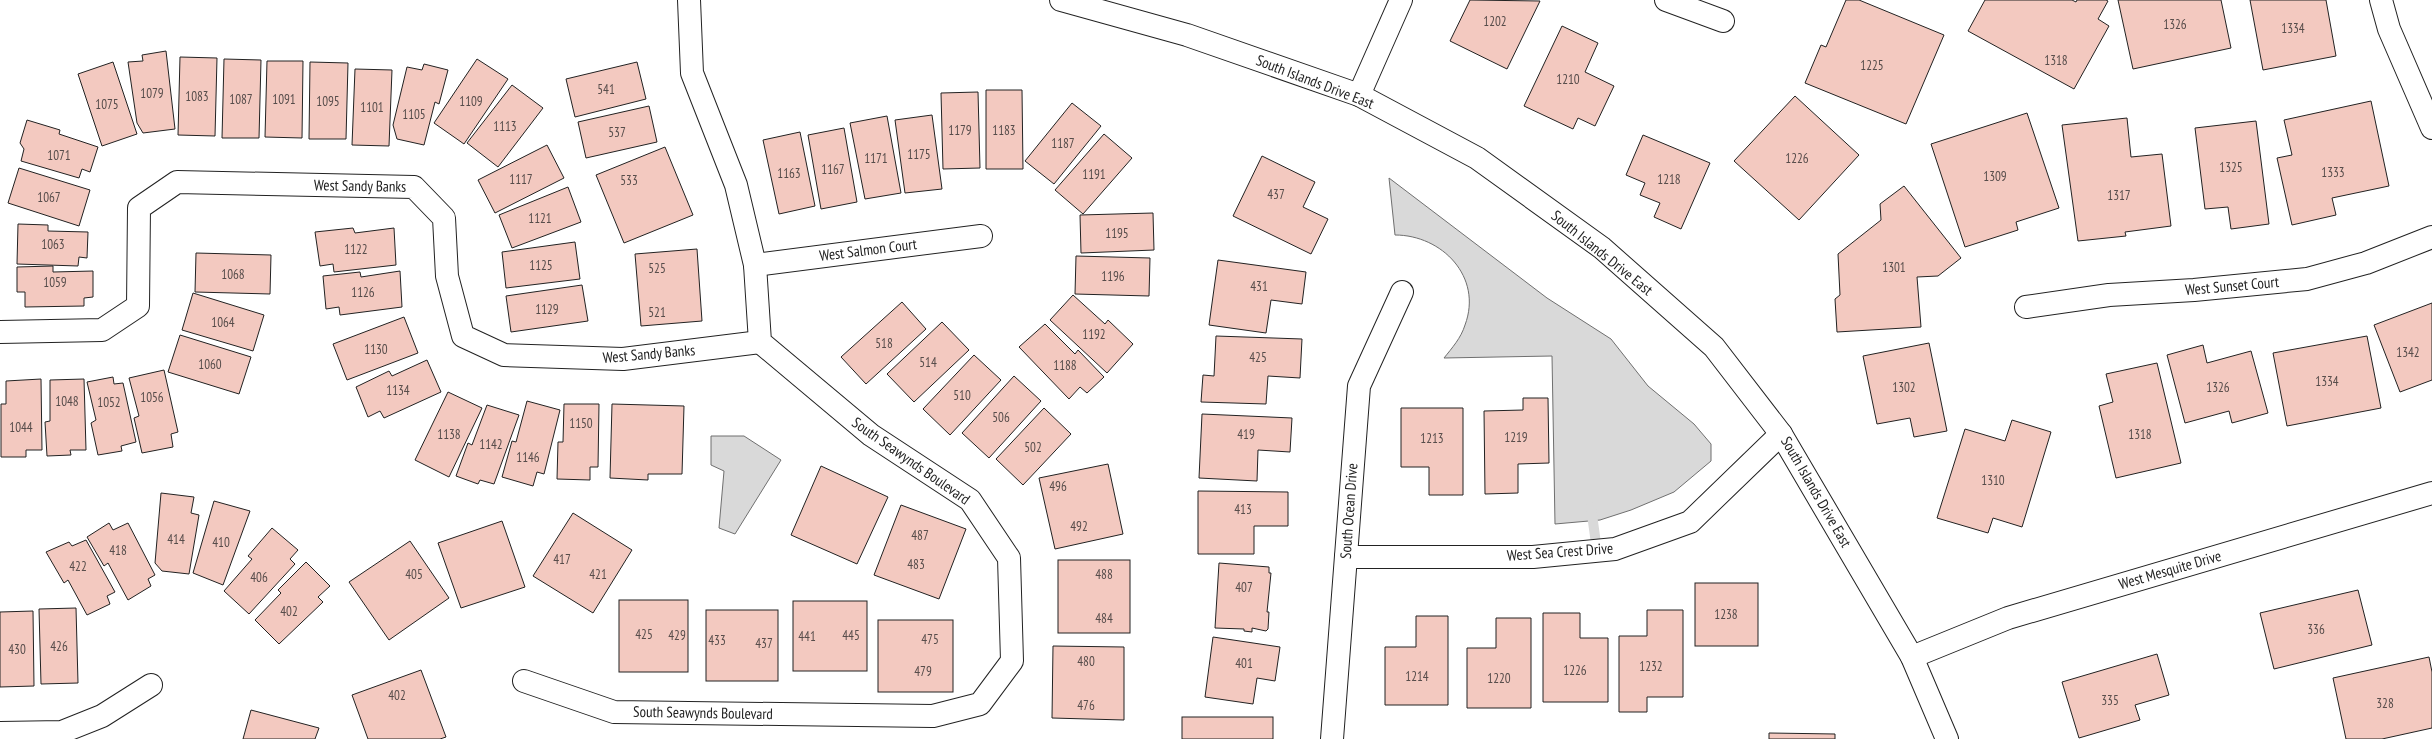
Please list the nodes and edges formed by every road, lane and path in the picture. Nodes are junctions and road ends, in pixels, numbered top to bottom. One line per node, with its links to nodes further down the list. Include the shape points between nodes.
1 (689, 0): 11 (street, via 692,73 736,185)
2 (1061, 0): 7 (street, South Islands Drive East, via 1187,35)
3 (1401, 0): 7 (street)
4 (1666, 0): 6 (street)
5 (2381, 0): 8 (street, via 2390,28)
6 (1722, 21)
7 (1359, 95): 16 (street, South Islands Drive East, via 1477,158 1602,248 1714,347)
8 (2432, 128)
9 (982, 236): 11 (street, West Salmon Court)
10 (2432, 237): 13 (street, West Sunset Court, via 2366,263 2307,279 2109,295)
11 (755, 265): 15 (street)
12 (1402, 292): 18 (street, South Ocean Drive, via 1359,386)
13 (2026, 308)
14 (0, 332): 15 (street, West Sandy Banks, via 102,330 138,306 139,208 177,182 185,182 414,187 444,218 447,276 463,336 504,355 623,359)
15 (760, 342): 20 (street, South Seawynds Boulevard, via 871,435 970,500 1009,558 1012,661 980,704 933,716 614,712)
16 (1781, 434): 18 (street, West Sea Crest Drive, via 1690,522 1615,549 1533,557); 19 (street, South Islands Drive East)
17 (2432, 493): 19 (street, West Mesquite Drive, via 2008,618)
18 (1346, 557): 23 (street, South Ocean Drive)
19 (1912, 657): 24 (street, South Islands Drive East)
20 (524, 681)
21 (151, 685): 22 (street, via 102,716 62,732)
22 (0, 733)
23 (1332, 739)
24 (1947, 739)

